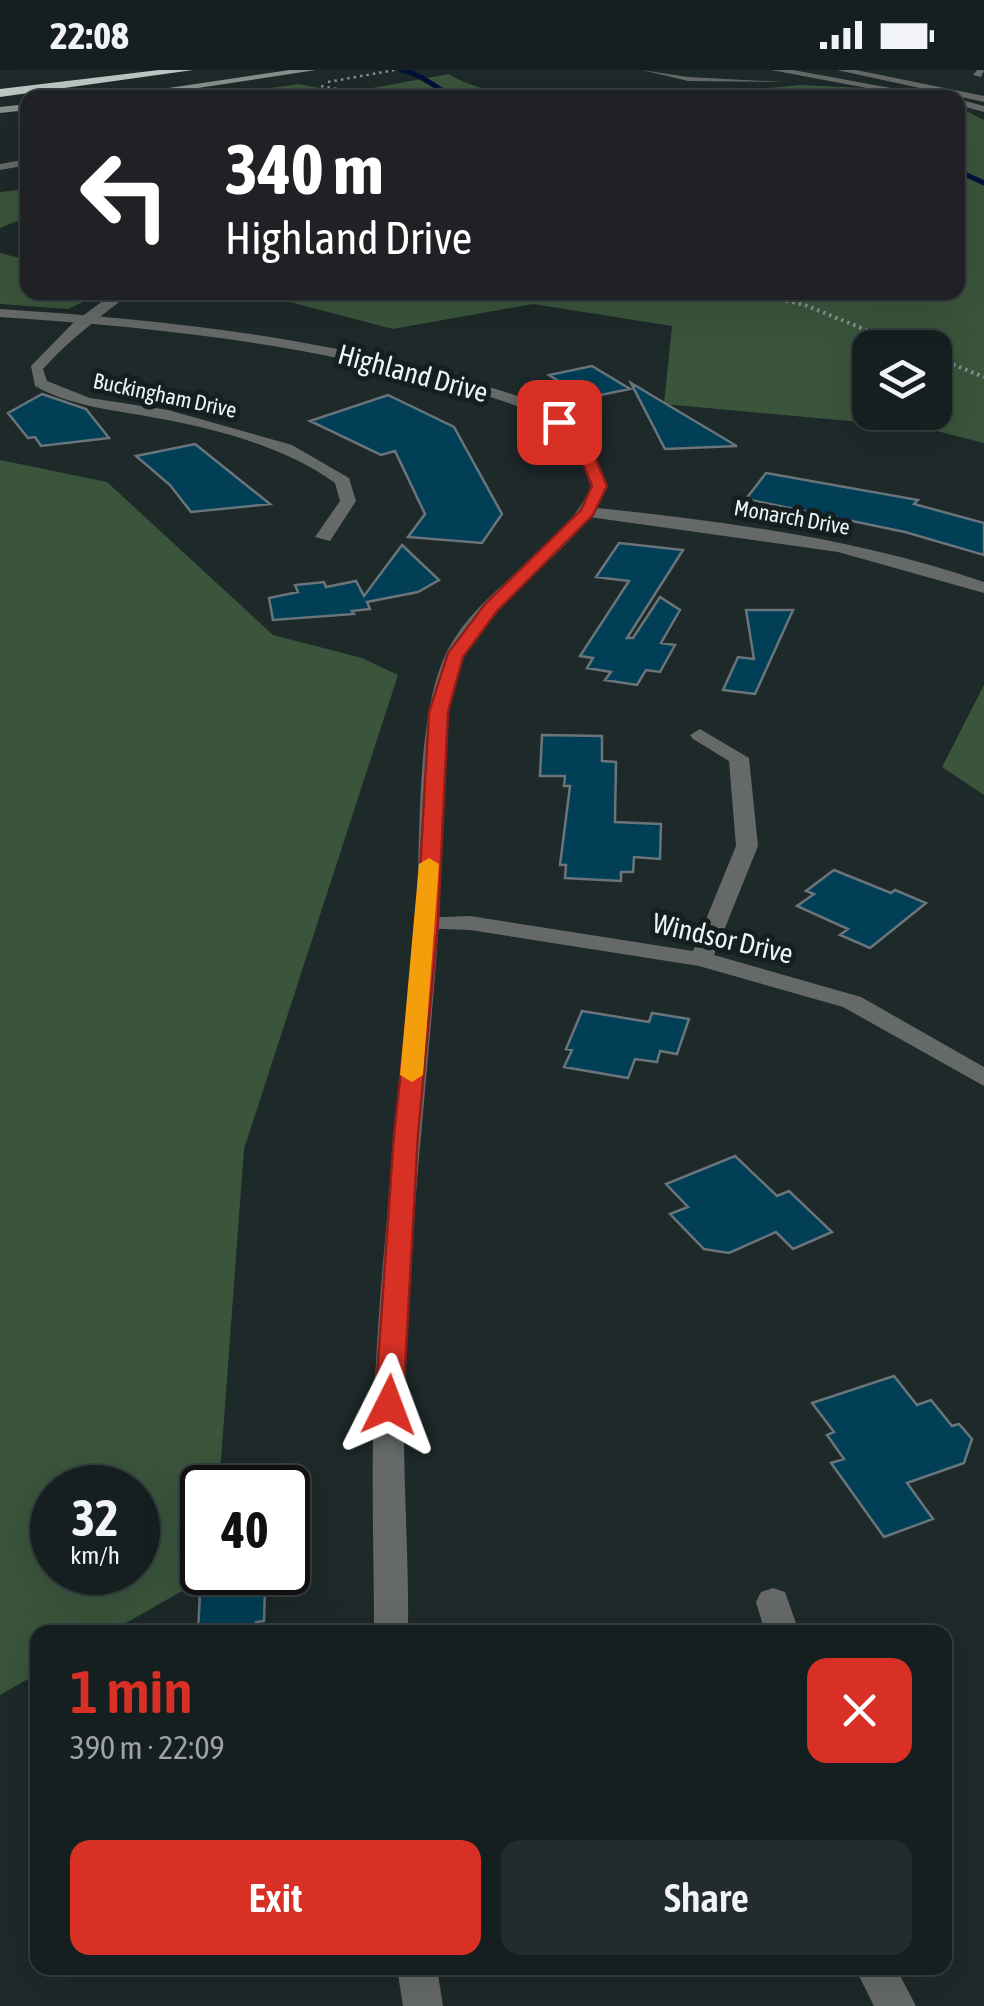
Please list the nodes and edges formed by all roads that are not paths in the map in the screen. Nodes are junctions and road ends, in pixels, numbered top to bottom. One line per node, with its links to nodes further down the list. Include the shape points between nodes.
1 (187, 70): 7 (highway)
2 (311, 70): 8 (main road)
3 (645, 70): 6 (lane, via 688,79)
4 (776, 70): 9 (street)
5 (842, 70): 10 (street)
6 (782, 82)
7 (24, 90)
8 (167, 90)
9 (893, 90)
10 (940, 90)
11 (114, 300): 13 (street, Buckingham Drive)
12 (0, 314): 13 (street, Highland Drive)
13 (87, 319): 14 (street, Highland Drive, via 275,339 524,404 559,422 583,445 599,486); 15 (street, Buckingham Drive, via 36,369 40,384 89,402 239,433 321,465 343,481 348,500)
14 (588, 512): 16 (street, Monarch Drive, via 770,533 901,561); 18 (street, via 491,607 454,657 438,712)
15 (324, 536)
16 (984, 588)
17 (700, 735): 19 (street, via 739,758 747,846)
18 (427, 923): 19 (street, Windsor Drive); 21 (street, via 389,1405)
19 (701, 959): 20 (street, Windsor Drive, via 852,1002)
20 (984, 1078)
21 (390, 1625)
22 (419, 1975): 24 (street)
23 (879, 1975): 25 (street)
24 (423, 2006)
25 (896, 2006)

